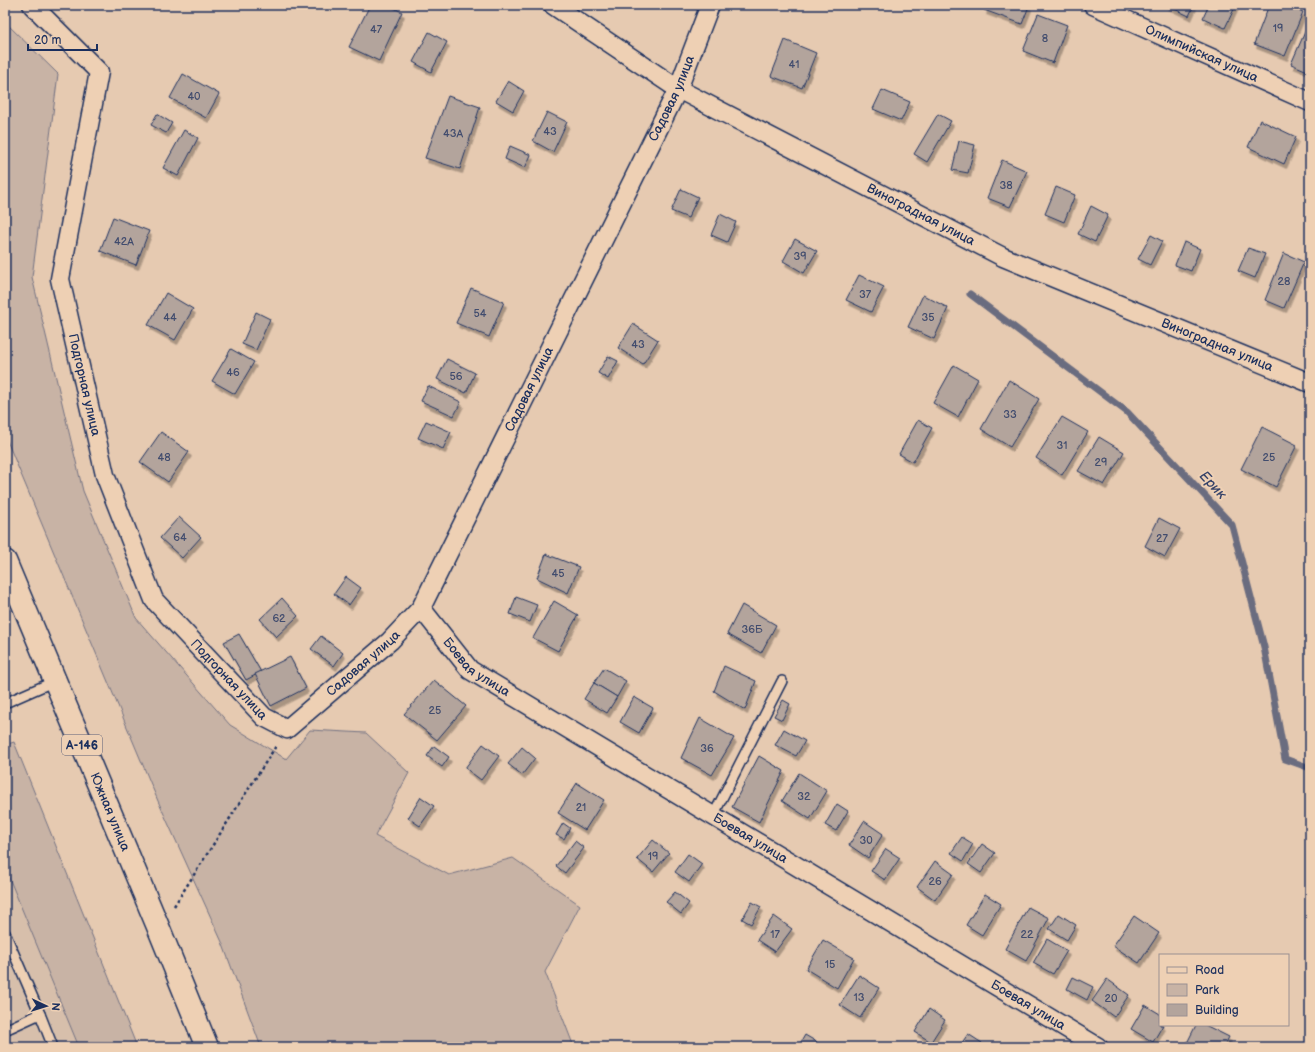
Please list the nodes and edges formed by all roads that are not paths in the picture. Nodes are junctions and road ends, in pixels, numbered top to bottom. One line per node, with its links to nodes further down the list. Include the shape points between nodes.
1 (32, 5): 13 (street, Подгорная улица, via 99,72 60,279 105,476 154,600 264,717)
2 (553, 5): 5 (street, Виноградная улица)
3 (710, 5): 5 (street, Садовая улица)
4 (1093, 5): 6 (street, Олимпийская улица)
5 (678, 90): 7 (street, Виноградная улица, via 1003,257); 9 (street, Садовая улица)
6 (1310, 102)
7 (1310, 383)
8 (5, 561): 11 (highway, Южная улица / А-146)
9 (421, 608): 13 (street, Садовая улица, via 390,641); 14 (street, Боевая улица, via 470,670)
10 (782, 680): 14 (lane)
11 (55, 681): 12 (lane); 19 (highway, Южная улица / А-146)
12 (5, 703)
13 (287, 729)
14 (713, 816): 20 (street, Боевая улица)
15 (5, 933): 16 (lane)
16 (40, 1014): 17 (lane); 18 (lane)
17 (5, 1030)
18 (53, 1047)
19 (207, 1047)
20 (1098, 1047)

